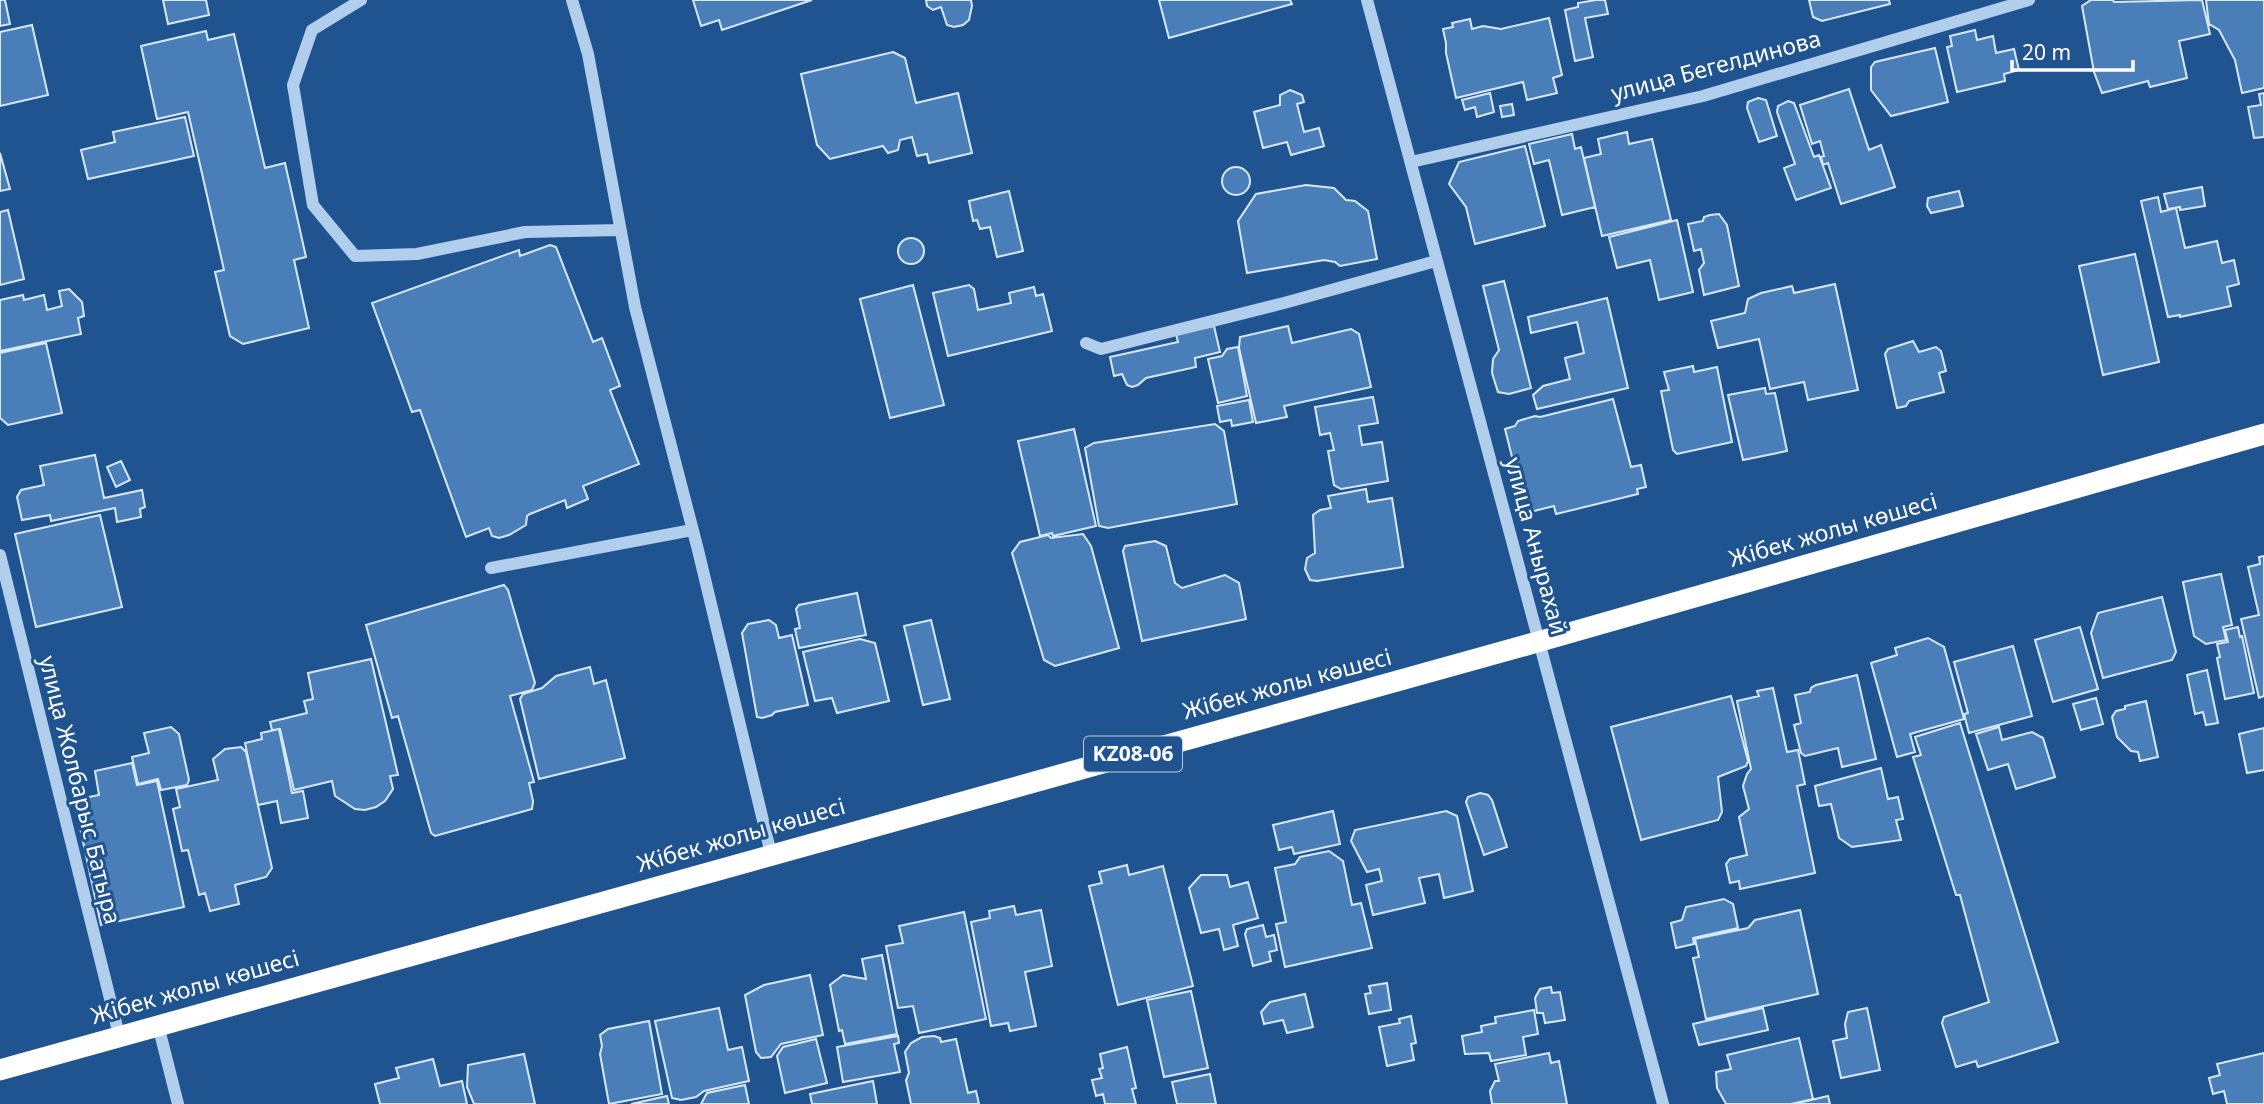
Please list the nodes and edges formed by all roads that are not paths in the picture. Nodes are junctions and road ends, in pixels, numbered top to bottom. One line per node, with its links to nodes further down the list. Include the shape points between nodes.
1 (360, 0): 6 (street, via 312,30 293,85 313,205 355,256 417,254 525,232)
2 (572, 0): 6 (street, via 588,54)
3 (1367, 0): 5 (street, улица Анырахай)
4 (2029, 0): 5 (street, улица Бегелдинова, via 1703,96)
5 (1411, 162): 7 (street, улица Анырахай)
6 (620, 230): 10 (street)
7 (1436, 261): 8 (street, via 1101,349); 13 (street, улица Анырахай)
8 (1086, 343)
9 (2264, 434): 13 (highway, Жібек жолы көшесі / KZ08-06)
10 (692, 530): 12 (street); 14 (street)
11 (0, 555): 16 (street, улица Жолбарыс Батыра)
12 (491, 568)
13 (1541, 641): 14 (highway, Жібек жолы көшесі / KZ08-06); 19 (street, улица Анырахай)
14 (771, 854): 15 (highway, Жібек жолы көшесі / KZ08-06)
15 (158, 1025): 16 (highway, Жібек жолы көшесі / KZ08-06); 18 (street)
16 (119, 1035): 17 (highway, Жібек жолы көшесі / KZ08-06)
17 (0, 1070)
18 (178, 1104)
19 (1663, 1104)

